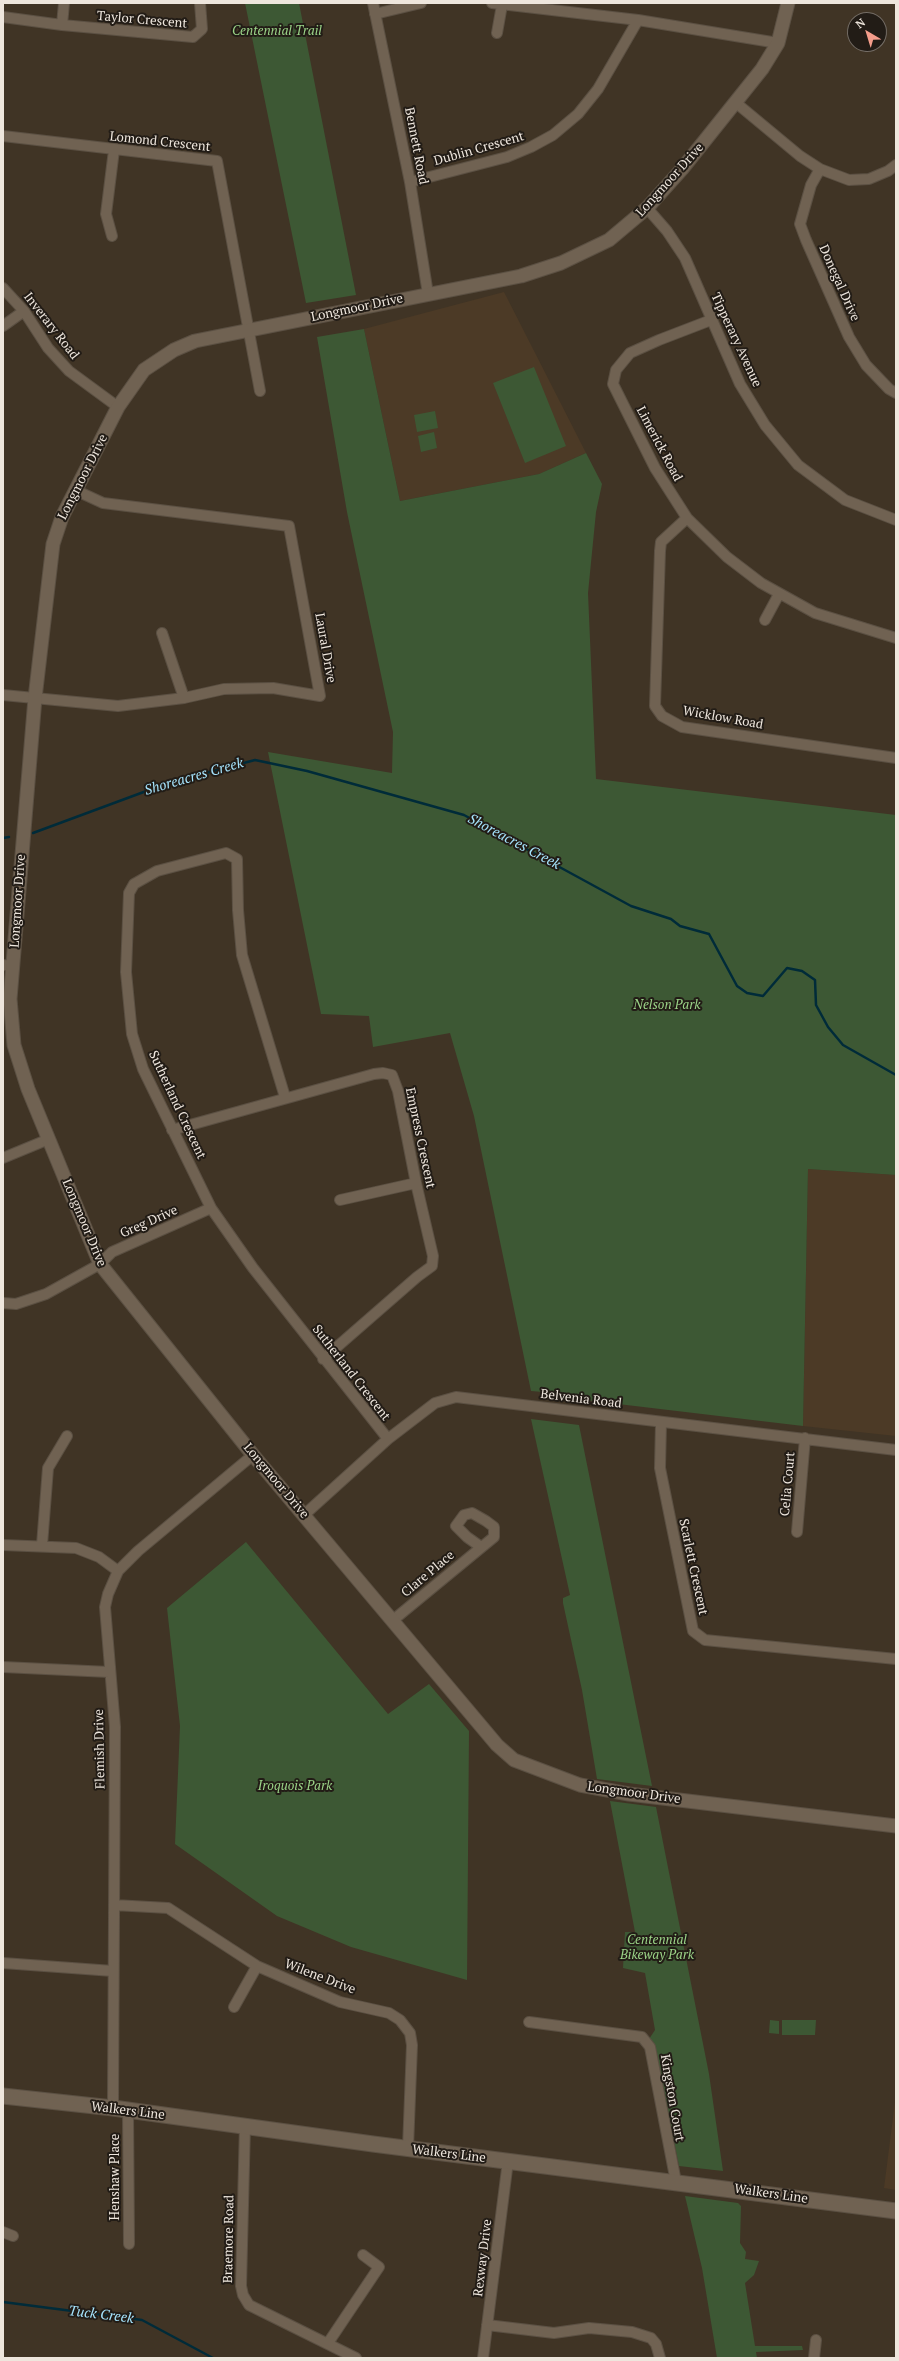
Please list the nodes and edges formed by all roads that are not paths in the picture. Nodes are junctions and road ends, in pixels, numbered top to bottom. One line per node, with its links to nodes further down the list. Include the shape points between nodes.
1 (64, 3): 11 (street)
2 (200, 3): 11 (street, Taylor Crescent, via 202,29 193,37)
3 (373, 3): 8 (street, Bennett Road)
4 (421, 3): 8 (street)
5 (492, 3): 7 (street)
6 (788, 3): 13 (street, Longmoor Drive)
7 (502, 5): 10 (street); 12 (street)
8 (375, 14): 19 (street, Bennett Road)
9 (3, 17): 11 (street, Taylor Crescent)
10 (638, 20): 13 (street); 19 (street, Dublin Crescent, via 598,89 578,114 553,135 507,157)
11 (62, 25)
12 (497, 33)
13 (778, 43): 14 (street, Longmoor Drive, via 762,69)
14 (735, 102): 18 (street, via 800,156); 20 (street, Longmoor Drive)
15 (3, 136): 16 (street, Lomond Crescent)
16 (114, 150): 21 (street, via 106,214); 27 (street, Lomond Crescent, via 217,161)
17 (896, 164): 18 (street, via 888,171 869,179 849,180)
18 (820, 169): 29 (street, Donegal Drive, via 811,185 800,224 849,337 866,365)
19 (410, 182): 23 (street, Bennett Road)
20 (647, 208): 23 (street, Longmoor Drive, via 609,240 561,263 521,276); 25 (street, Tipperary Avenue, via 667,231 685,258)
21 (112, 236)
22 (3, 288): 24 (street, Inverary Road)
23 (428, 294): 27 (street, Longmoor Drive)
24 (24, 312): 26 (street); 30 (street, Inverary Road, via 48,348 69,371)
25 (712, 320): 32 (street, Limerick Road, via 630,353 616,370 613,384 655,468); 33 (street, Tipperary Avenue, via 740,384 765,425 798,465 844,500)
26 (3, 326)
27 (247, 329): 28 (street); 30 (street, Longmoor Drive, via 195,341 174,350 144,370)
28 (260, 391)
29 (896, 393)
30 (118, 407): 31 (street, Longmoor Drive)
31 (77, 491): 39 (street, Longmoor Drive, via 62,517 53,544); 40 (street, Laural Drive, via 104,503 289,526 320,696 273,688 224,689)
32 (687, 518): 34 (street, Limerick Road, via 727,557); 41 (street, Wicklow Road, via 662,542 660,551 655,706 662,716 682,727)
33 (896, 520)
34 (778, 594): 35 (street); 37 (street, Limerick Road, via 815,613)
35 (765, 620)
36 (162, 633): 40 (street)
37 (896, 638)
38 (3, 695): 39 (street, Laural Drive)
39 (35, 698): 40 (street, Laural Drive, via 118,706); 42 (street, Longmoor Drive, via 17,900)
40 (184, 698)
41 (896, 758)
42 (8, 966): 45 (street, Longmoor Drive, via 14,1045)
43 (285, 1098): 44 (street, Empress Crescent); 44 (street, Sutherland Crescent, via 242,956 237,859 226,853 156,871 134,884 129,894 126,972 132,1034 143,1069); 47 (street, Empress Crescent, via 374,1074 392,1075 398,1091)
44 (172, 1130): 49 (street, Sutherland Crescent)
45 (48, 1139): 46 (street); 50 (street, Longmoor Drive)
46 (3, 1158)
47 (416, 1183): 48 (street); 52 (street, Empress Crescent, via 433,1256 432,1266)
48 (340, 1200)
49 (211, 1208): 50 (street, Greg Drive, via 112,1252); 52 (street, Sutherland Crescent, via 253,1268)
50 (100, 1264): 51 (street, Greg Drive, via 46,1294 16,1304); 58 (street, Longmoor Drive)
51 (3, 1303)
52 (323, 1359): 56 (street, Sutherland Crescent)
53 (661, 1423): 55 (street, Belvenia Road); 56 (street, Belvenia Road, via 456,1398 435,1403); 66 (street, Scarlett Crescent, via 660,1468 693,1631 705,1640)
54 (68, 1436): 62 (street, via 48,1468)
55 (805, 1438): 57 (street, Belvenia Road); 60 (street, Celia Court)
56 (388, 1439): 59 (street, Belvenia Road)
57 (896, 1450)
58 (253, 1455): 59 (street, Longmoor Drive); 64 (street, Flemish Drive, via 138,1550)
59 (304, 1514): 65 (street, Longmoor Drive)
60 (797, 1532)
61 (3, 1544): 62 (street)
62 (42, 1545): 64 (street, via 76,1548 98,1557)
63 (481, 1547): 65 (street, Clare Place)
64 (118, 1571): 68 (street, Flemish Drive, via 110,1585 105,1607)
65 (392, 1621): 69 (street, Longmoor Drive, via 497,1745 514,1760 548,1774 605,1790)
66 (896, 1658)
67 (3, 1667): 68 (street)
68 (109, 1672): 70 (street, Flemish Drive, via 115,1727)
69 (896, 1826)
70 (114, 1905): 72 (street, Wilene Drive, via 168,1908); 73 (street, Flemish Drive)
71 (3, 1963): 73 (street)
72 (257, 1966): 74 (street); 79 (street, Wilene Drive, via 340,2002 389,2013 400,2020 410,2033 412,2045)
73 (113, 1971): 77 (street, Flemish Drive)
74 (234, 2007)
75 (529, 2022): 81 (street, Kingston Court, via 642,2038 650,2047)
76 (3, 2096): 77 (main road, Walkers Line)
77 (121, 2109): 78 (main road, Walkers Line); 85 (street, Henshaw Place)
78 (245, 2125): 79 (main road, Walkers Line); 89 (street, Braemore Road, via 241,2286 243,2295 249,2305)
79 (408, 2148): 80 (main road, Walkers Line)
80 (508, 2161): 81 (main road, Walkers Line); 87 (street, Rexway Drive)
81 (676, 2182): 82 (main road, Walkers Line)
82 (896, 2211)
83 (3, 2232): 84 (street)
84 (13, 2236)
85 (129, 2244)
86 (363, 2255): 89 (street, via 378,2267)
87 (487, 2325): 91 (street, Rexway Drive); 92 (street, via 554,2333 589,2328 632,2332 651,2338 656,2344)
88 (816, 2340): 93 (street)
89 (328, 2343): 90 (street, Braemore Road)
90 (356, 2358)
91 (483, 2358)
92 (660, 2358)
93 (814, 2358)

